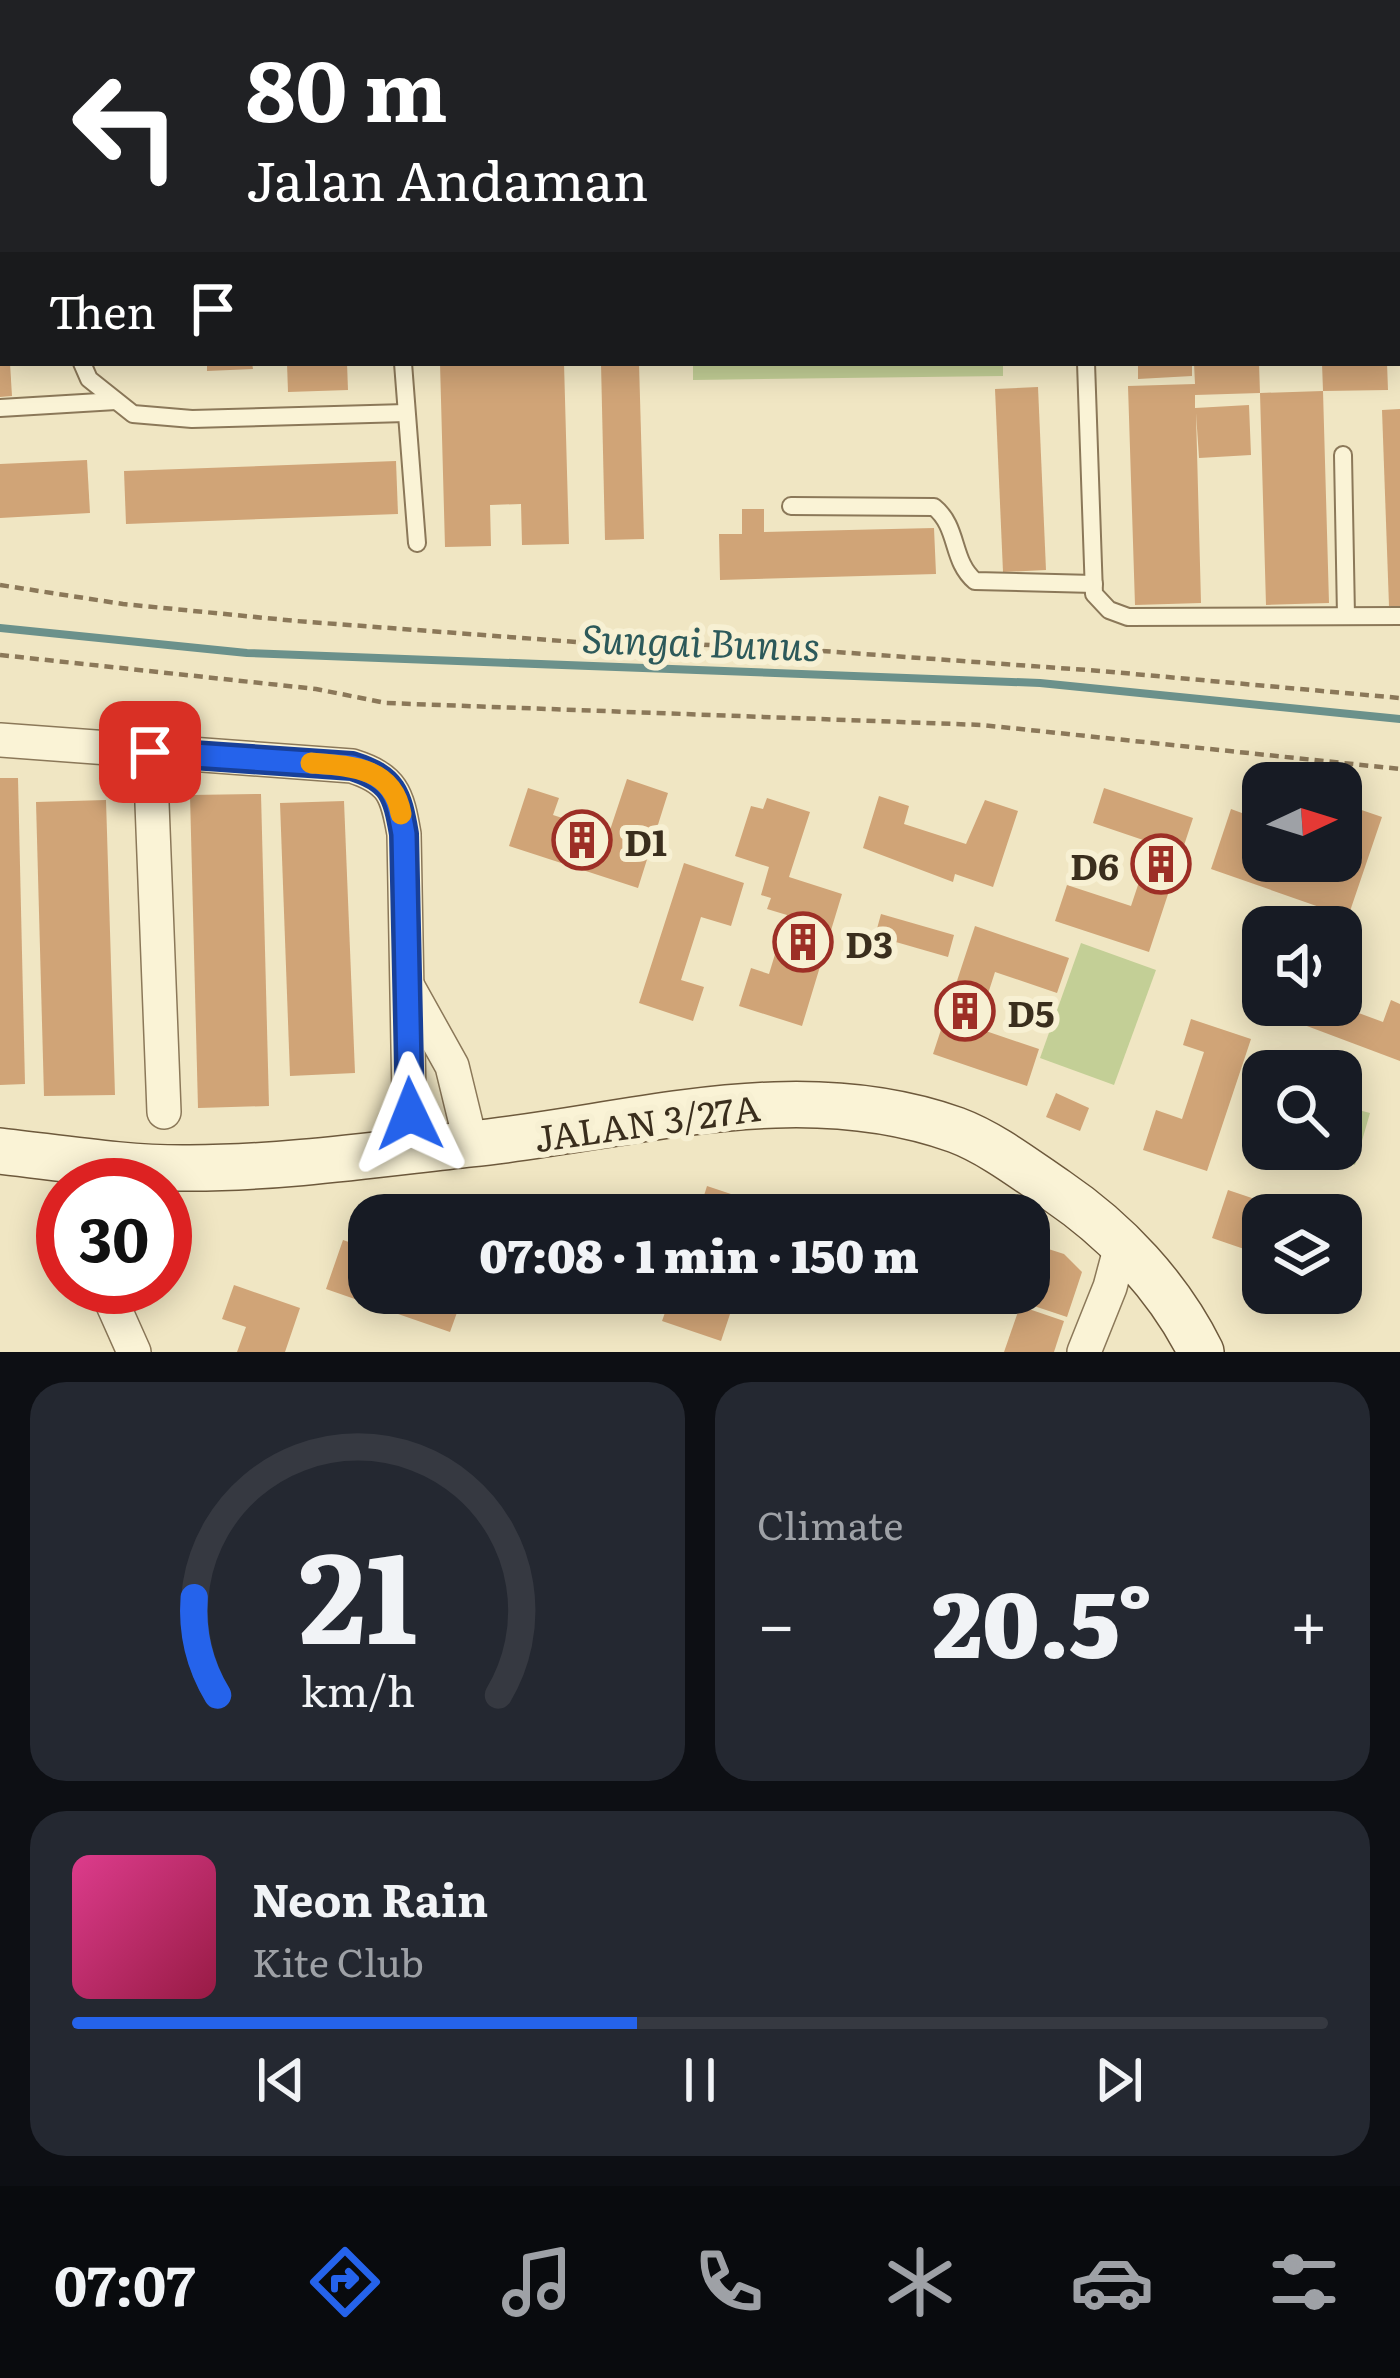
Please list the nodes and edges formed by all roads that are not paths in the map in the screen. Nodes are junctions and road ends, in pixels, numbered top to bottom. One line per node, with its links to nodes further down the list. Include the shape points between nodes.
1 (83, 366): 4 (lane)
2 (403, 366): 6 (lane)
3 (1086, 366): 10 (lane)
4 (116, 401): 5 (lane); 6 (lane, via 133,414 191,419)
5 (0, 408)
6 (406, 412): 9 (lane)
7 (1343, 454): 11 (lane)
8 (791, 506): 10 (lane, via 934,507 948,518 961,569 975,581)
9 (417, 543)
10 (1094, 584): 11 (lane, via 1109,610 1128,617)
11 (1346, 616): 12 (lane)
12 (1400, 616)
13 (0, 740): 14 (street)
14 (150, 752): 15 (street, via 378,774 398,798 404,834); 16 (street)
15 (404, 980): 17 (street, via 452,1066); 18 (street)
16 (164, 1112)
17 (471, 1144): 18 (street, JALAN 3/27A); 22 (street, JALAN 3/27A, via 700,1110 850,1105 958,1131)
18 (410, 1150): 21 (street, JALAN 3/27A)
19 (0, 1151): 20 (street, JALAN 3/27A)
20 (36, 1160)
21 (192, 1168)
22 (1122, 1242): 25 (street); 26 (street, JALAN 3/27A)
23 (117, 1314): 24 (street)
24 (134, 1352)
25 (1084, 1352)
26 (1201, 1352)

